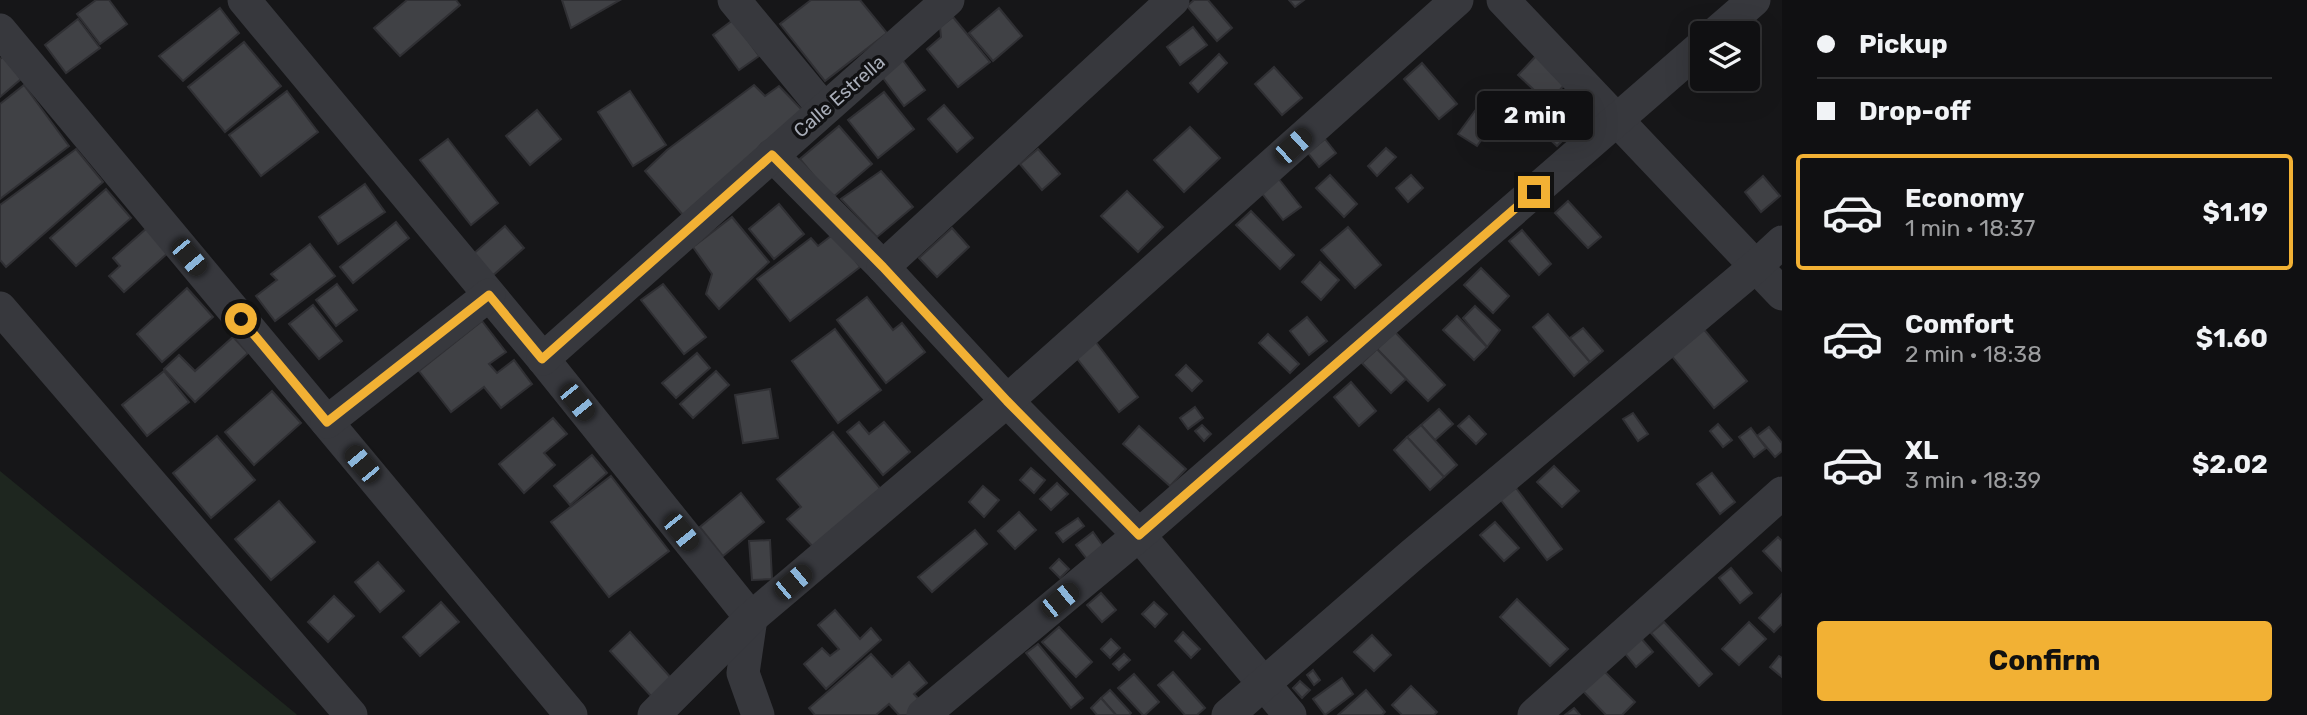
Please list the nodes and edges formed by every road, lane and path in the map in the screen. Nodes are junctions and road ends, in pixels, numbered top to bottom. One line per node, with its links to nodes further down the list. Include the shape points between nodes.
1 (244, 0): 18 (street)
2 (734, 0): 11 (street)
3 (948, 0): 11 (street, Calle Estrella)
4 (1173, 0): 15 (street)
5 (1457, 0): 21 (street)
6 (1503, 0): 12 (street)
7 (1754, 0): 8 (street)
8 (1730, 21)
9 (0, 30): 22 (street)
10 (1690, 56): 12 (street)
11 (824, 109): 13 (street, Calle Estrella)
12 (1617, 120): 16 (street); 24 (street)
13 (772, 155): 15 (street); 20 (street, Calle Estrella)
14 (1782, 242): 16 (street)
15 (883, 267): 21 (street)
16 (1755, 267): 17 (street); 26 (street)
17 (1782, 294)
18 (489, 295): 20 (street); 22 (street)
19 (0, 308): 27 (street)
20 (542, 359): 25 (street)
21 (1007, 401): 24 (street); 25 (street)
22 (327, 422): 28 (street)
23 (1782, 494): 34 (street)
24 (1139, 535): 26 (street); 31 (street)
25 (751, 618): 29 (street); 30 (street, via 744,673)
26 (1265, 683): 32 (street); 33 (street)
27 (351, 715)
28 (571, 715)
29 (654, 715)
30 (758, 715)
31 (923, 715)
32 (1227, 715)
33 (1290, 715)
34 (1534, 715)

